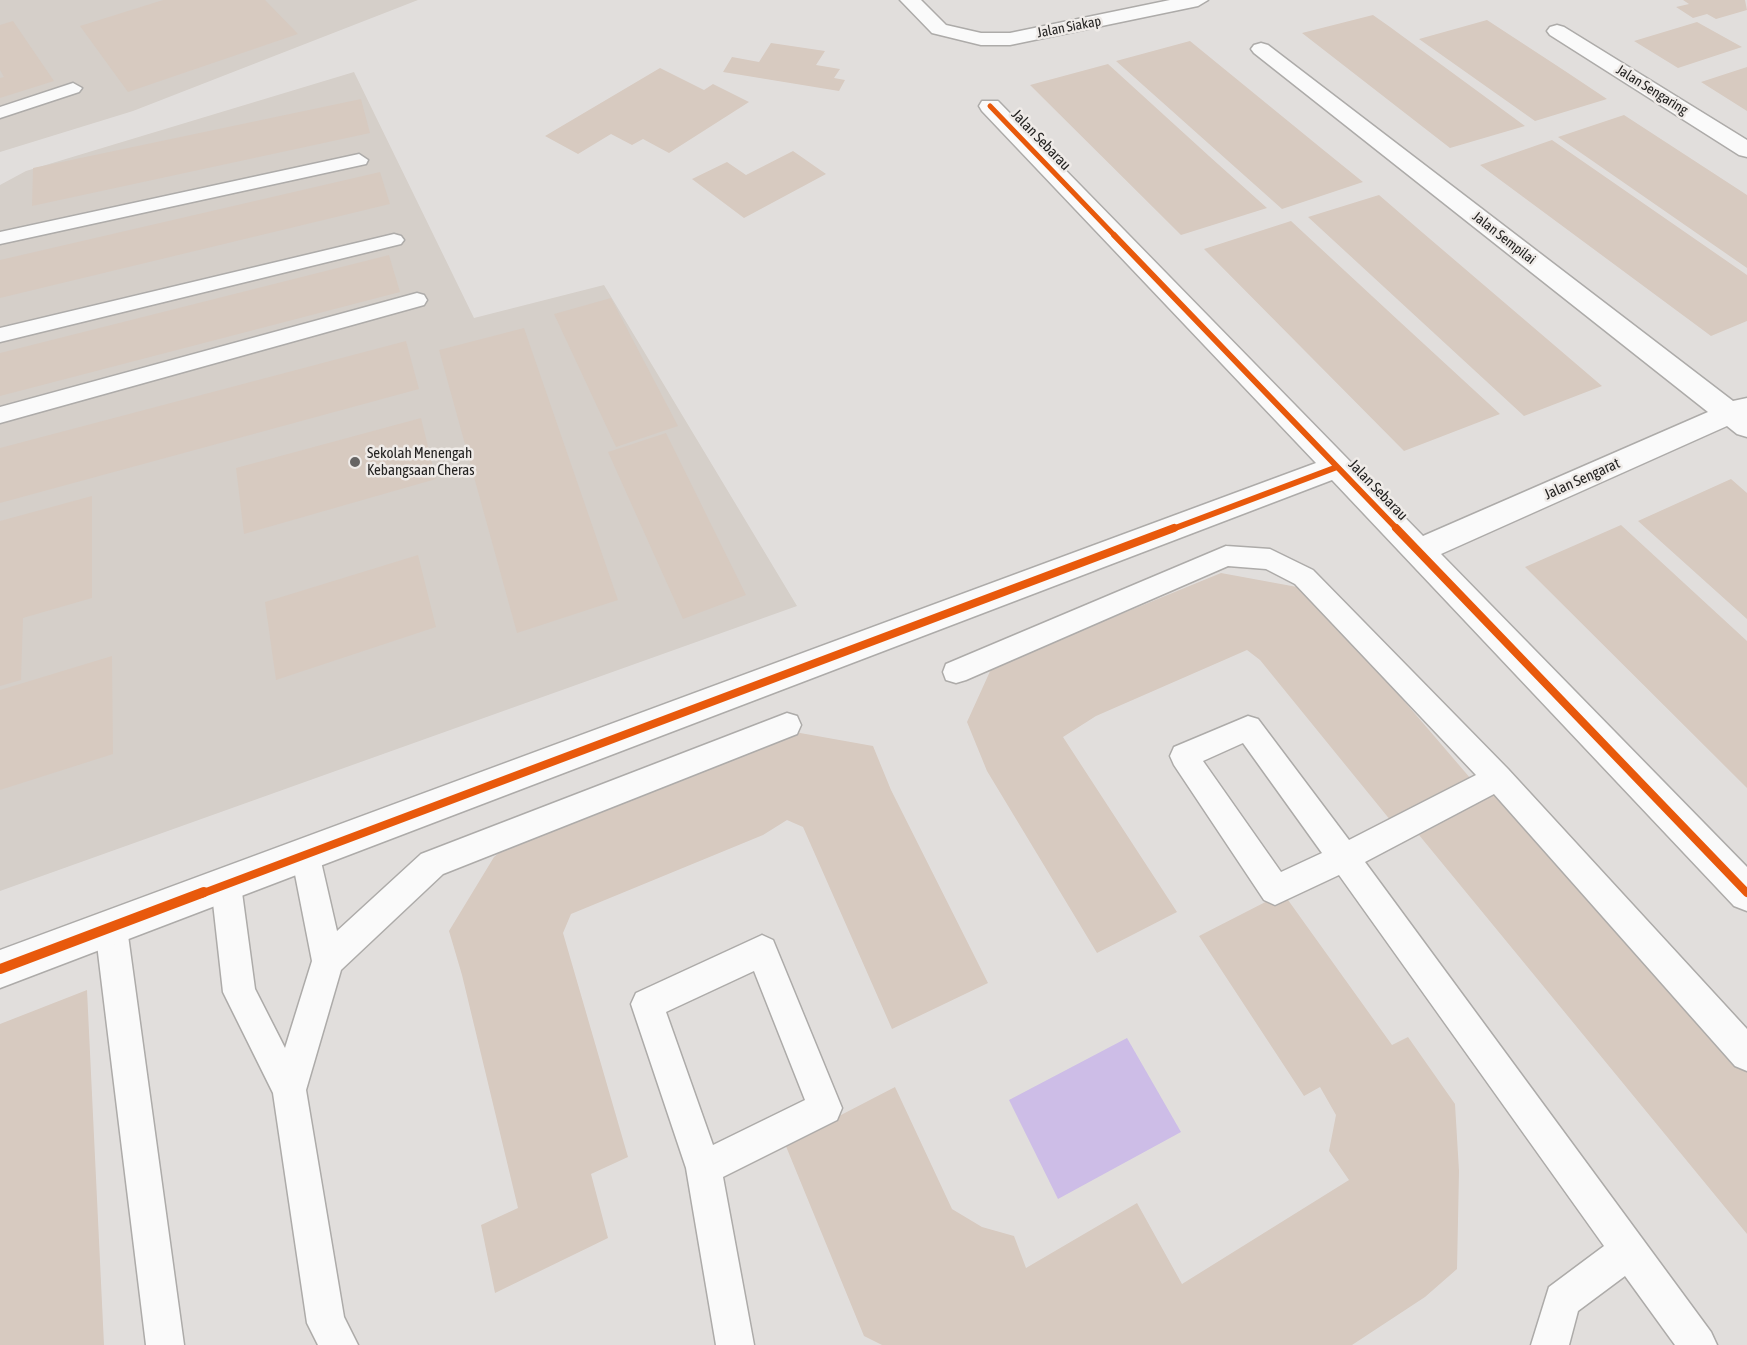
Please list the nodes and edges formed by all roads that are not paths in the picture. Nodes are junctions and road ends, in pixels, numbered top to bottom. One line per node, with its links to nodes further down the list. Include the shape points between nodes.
1 (910, 0): 3 (street, Jalan Siakap, via 939,29 981,39 1010,39)
2 (1198, 0): 3 (street, Jalan Siakap)
3 (1162, 4)
4 (1557, 31): 9 (street, Jalan Sengaring)
5 (1261, 49): 16 (street, Jalan Sempilai)
6 (73, 88): 8 (lane)
7 (990, 106): 17 (street, Jalan Sebarau)
8 (0, 113)
9 (1747, 150)
10 (359, 160): 11 (lane)
11 (0, 238)
12 (394, 240): 14 (lane)
13 (417, 300): 15 (lane)
14 (0, 335)
15 (0, 415)
16 (1741, 416): 18 (street, Jalan Sengarat)
17 (1337, 467): 18 (street, Jalan Sebarau); 22 (street)
18 (1418, 551): 25 (street, Jalan Sebarau)
19 (956, 672): 21 (lane, via 1226,556 1270,559 1304,577)
20 (787, 725): 27 (lane, via 432,864)
21 (1498, 778): 23 (lane); 29 (lane)
22 (306, 854): 24 (street); 27 (lane)
23 (1344, 858): 23 (lane, via 1275,890 1184,756 1248,728); 32 (lane)
24 (225, 885): 26 (street); 30 (lane, via 239,992)
25 (1747, 893)
26 (111, 928): 28 (street); 33 (lane)
27 (328, 961): 30 (lane)
28 (0, 969)
29 (1747, 1054)
30 (289, 1090): 34 (lane, via 326,1323)
31 (704, 1168): 31 (lane, via 647,1004 762,951 825,1108); 35 (lane)
32 (1629, 1250): 36 (lane, via 1562,1300); 37 (lane)
33 (165, 1345)
34 (339, 1345)
35 (735, 1345)
36 (1550, 1345)
37 (1698, 1345)

